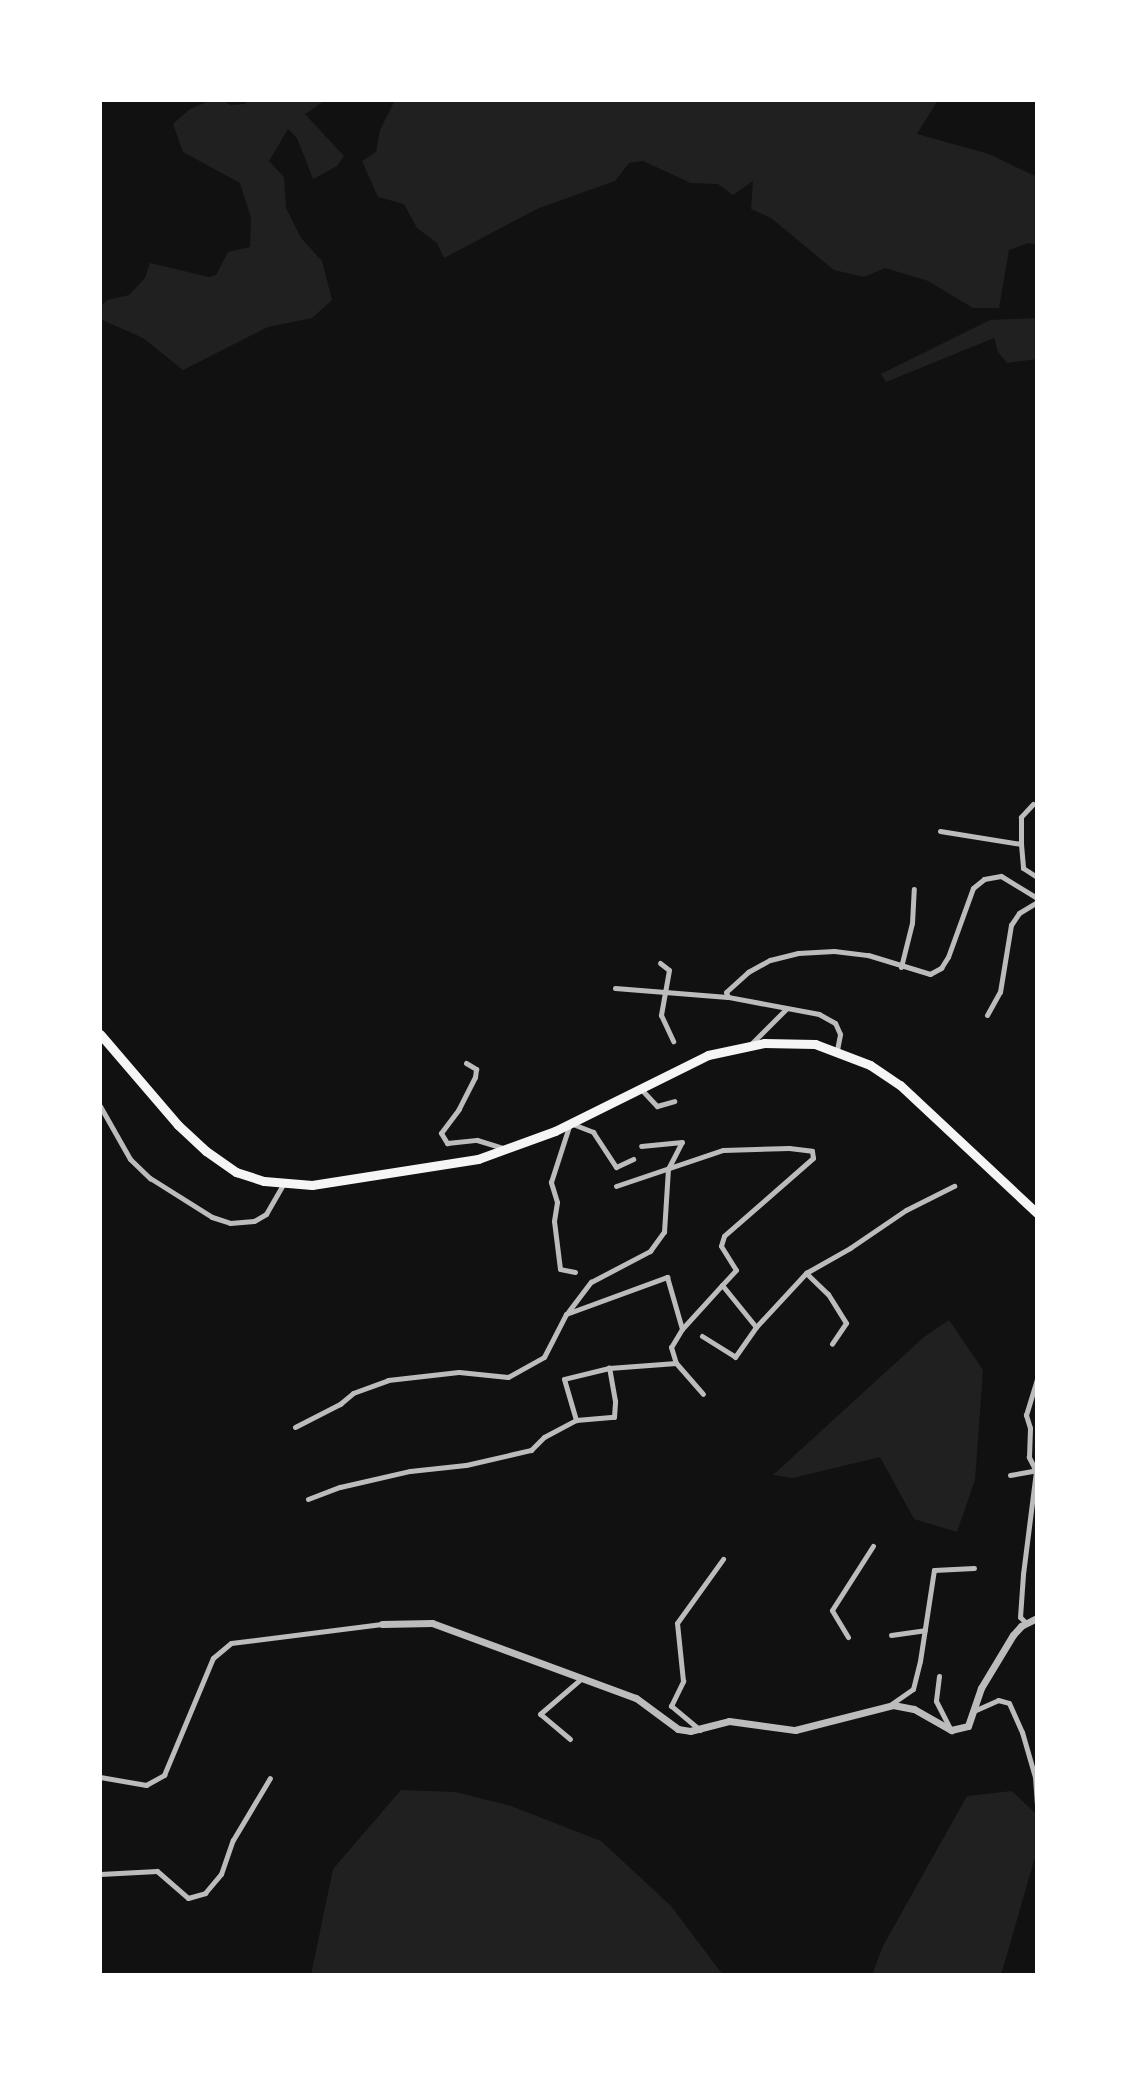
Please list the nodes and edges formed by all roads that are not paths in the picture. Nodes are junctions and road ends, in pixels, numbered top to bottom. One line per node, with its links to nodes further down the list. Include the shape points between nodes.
1 (1033, 804): 3 (street, via 1021,817)
2 (940, 831): 3 (street)
3 (1021, 844): 4 (street, via 1023,868)
4 (1037, 877)
5 (914, 889): 8 (street, via 912,923)
6 (1037, 900): 8 (street, via 1001,876 984,880 973,888 941,968 930,974); 13 (street, via 1011,925 1000,992)
7 (660, 963): 10 (street, via 669,970)
8 (901, 967): 11 (street, via 868,955 798,953 748,972 726,992)
9 (615, 988): 10 (street)
10 (664, 995): 11 (street); 15 (street, via 662,1014)
11 (729, 997): 12 (street)
12 (787, 1008): 16 (street); 17 (street, via 819,1014 835,1023 840,1034)
13 (987, 1015)
14 (100, 1034): 27 (main road, via 206,1151 236,1172)
15 (673, 1041)
16 (750, 1045): 17 (main road, via 793,1042); 19 (main road, via 708,1055)
17 (837, 1050): 30 (main road, via 900,1085)
18 (466, 1063): 24 (street, via 476,1069 475,1077 441,1133 447,1143 477,1140)
19 (640, 1088): 20 (street, via 657,1106); 22 (main road)
20 (674, 1101)
21 (100, 1106): 27 (street, via 131,1159 150,1178 212,1217 230,1223 254,1221 266,1214)
22 (570, 1123): 24 (main road); 25 (street, via 593,1132 616,1167); 31 (street, via 551,1182 557,1202 554,1221 560,1269)
23 (641, 1146): 26 (street, via 682,1142)
24 (509, 1150): 27 (main road, via 448,1166 324,1185)
25 (633, 1159)
26 (668, 1169): 28 (street); 33 (street, via 723,1150 811,1151 813,1158 724,1236 721,1246 736,1270); 34 (street, via 664,1231 650,1251 591,1282)
27 (283, 1185)
28 (616, 1186)
29 (954, 1186): 32 (street, via 906,1210)
30 (1037, 1213)
31 (575, 1272)
32 (806, 1273): 35 (street); 38 (street, via 828,1294 846,1322)
33 (722, 1285): 35 (street); 36 (street)
34 (566, 1314): 36 (street, via 667,1277); 44 (street, via 544,1357 508,1377 459,1372 388,1380 353,1393)
35 (756, 1327): 37 (street, via 736,1357)
36 (682, 1329): 39 (street, via 671,1348)
37 (702, 1336)
38 (832, 1344)
39 (676, 1363): 40 (street); 42 (street)
40 (610, 1368): 43 (street, via 614,1417); 43 (street, via 564,1379)
41 (1037, 1378): 45 (street, via 1026,1415 1029,1457)
42 (703, 1394)
43 (576, 1420): 47 (street, via 544,1437 531,1450 466,1465 410,1471)
44 (295, 1427)
45 (1036, 1471): 46 (street); 52 (street, via 1022,1585 1020,1617)
46 (1010, 1475)
47 (308, 1499)
48 (873, 1546): 56 (street, via 832,1610)
49 (723, 1559): 61 (street, via 677,1623 683,1681 671,1706)
50 (974, 1568): 54 (street, via 934,1570)
51 (1037, 1618): 52 (street)
52 (1026, 1623): 60 (street, via 1013,1635 981,1688)
53 (382, 1624): 58 (street, via 432,1623); 64 (street, via 230,1643 213,1658 164,1774 146,1785)
54 (925, 1630): 55 (street); 59 (street, via 913,1689)
55 (891, 1635)
56 (848, 1637)
57 (939, 1676): 62 (street, via 936,1701)
58 (582, 1678): 61 (street, via 636,1698 678,1729); 63 (street, via 540,1714)
59 (890, 1705): 61 (street, via 794,1730 729,1721); 62 (street, via 914,1709)
60 (976, 1710): 62 (street, via 968,1726); 66 (street, via 998,1700 1009,1703 1035,1777)
61 (700, 1730)
62 (951, 1730)
63 (570, 1739)
64 (100, 1777)
65 (270, 1778): 67 (street, via 233,1840 221,1874 205,1893 188,1898 157,1871)
66 (1037, 1804)
67 (100, 1874)

